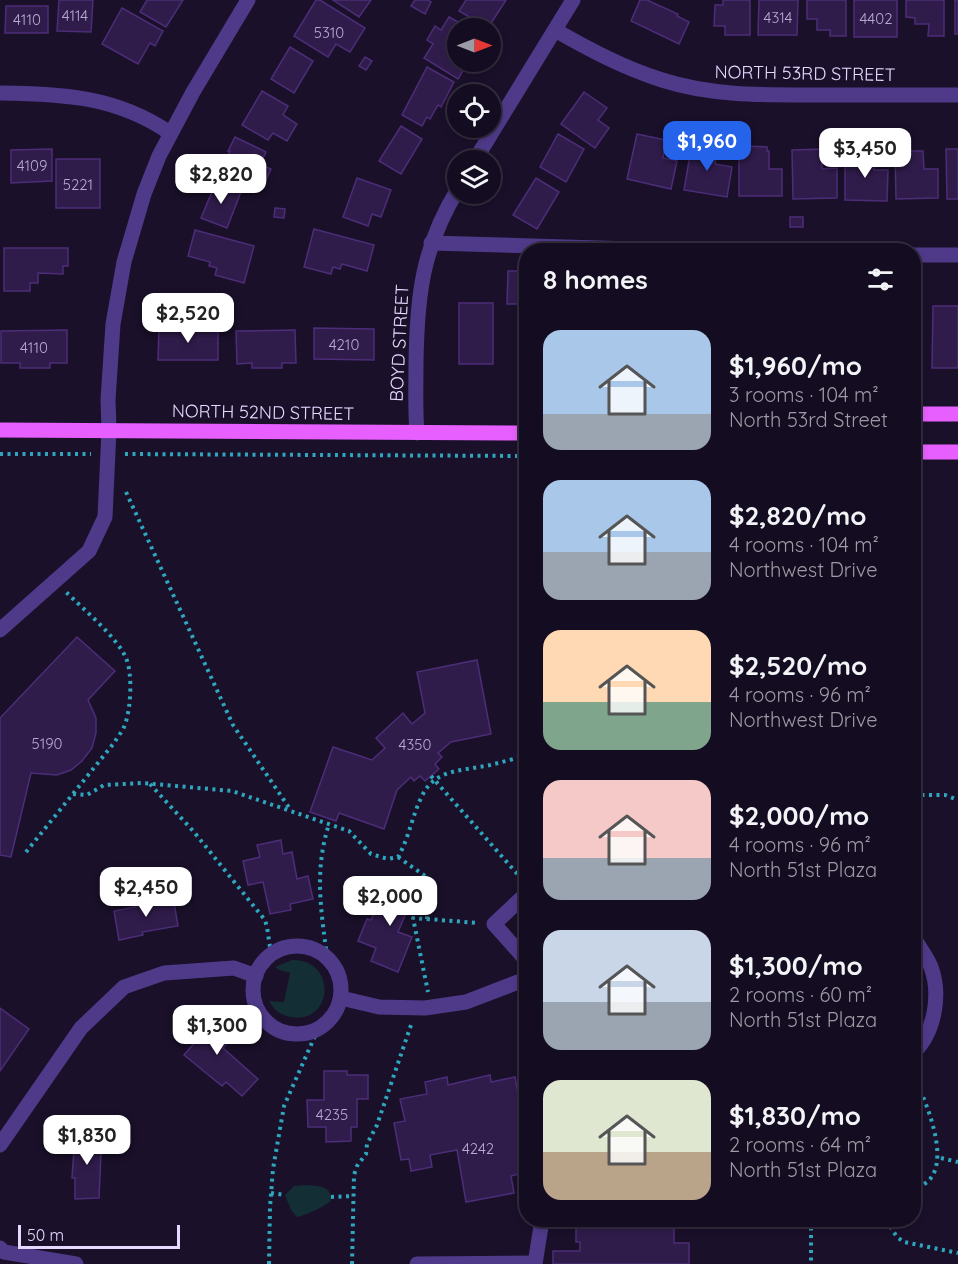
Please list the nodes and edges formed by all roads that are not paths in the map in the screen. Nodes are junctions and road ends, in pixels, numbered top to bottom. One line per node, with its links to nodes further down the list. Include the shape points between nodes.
1 (248, 0): 6 (street)
2 (573, 0): 3 (street)
3 (555, 30): 5 (street, NORTH 53RD STREET, via 628,69 699,89 765,94); 7 (street)
4 (0, 93): 6 (street, via 96,100 141,116)
5 (958, 95)
6 (170, 133): 16 (street, via 144,194 124,261 113,324)
7 (481, 150)
8 (449, 204): 9 (street, BOYD STREET)
9 (431, 243): 10 (street); 17 (street, BOYD STREET, via 417,312)
10 (519, 246)
11 (921, 255): 12 (street)
12 (958, 255)
13 (921, 414): 14 (main road)
14 (958, 414)
15 (0, 430): 16 (main road, NORTH 52ND STREET)
16 (109, 430): 17 (main road, NORTH 52ND STREET); 21 (street, via 105,517 89,551)
17 (417, 433): 18 (main road, NORTH 52ND STREET)
18 (519, 434)
19 (921, 452): 20 (main road)
20 (958, 452)
21 (0, 630)
22 (519, 901): 24 (street, via 494,924)
23 (921, 950): 28 (street, via 931,967 935,990 934,1017)
24 (519, 952)
25 (256, 976): 27 (street, via 258,968 278,949 306,946 327,957 338,971); 27 (street, via 254,998 259,1012 282,1032 297,1034 318,1029 336,1012); 29 (street, via 234,968 164,973 124,987 81,1028)
26 (519, 982): 27 (street, via 466,1002 424,1007 379,1007)
27 (341, 998)
28 (921, 1043)
29 (0, 1145)
30 (541, 1227): 34 (street)
31 (0, 1248): 32 (street, via 4,1252)
32 (76, 1264)
33 (417, 1264): 34 (street)
34 (535, 1264)

